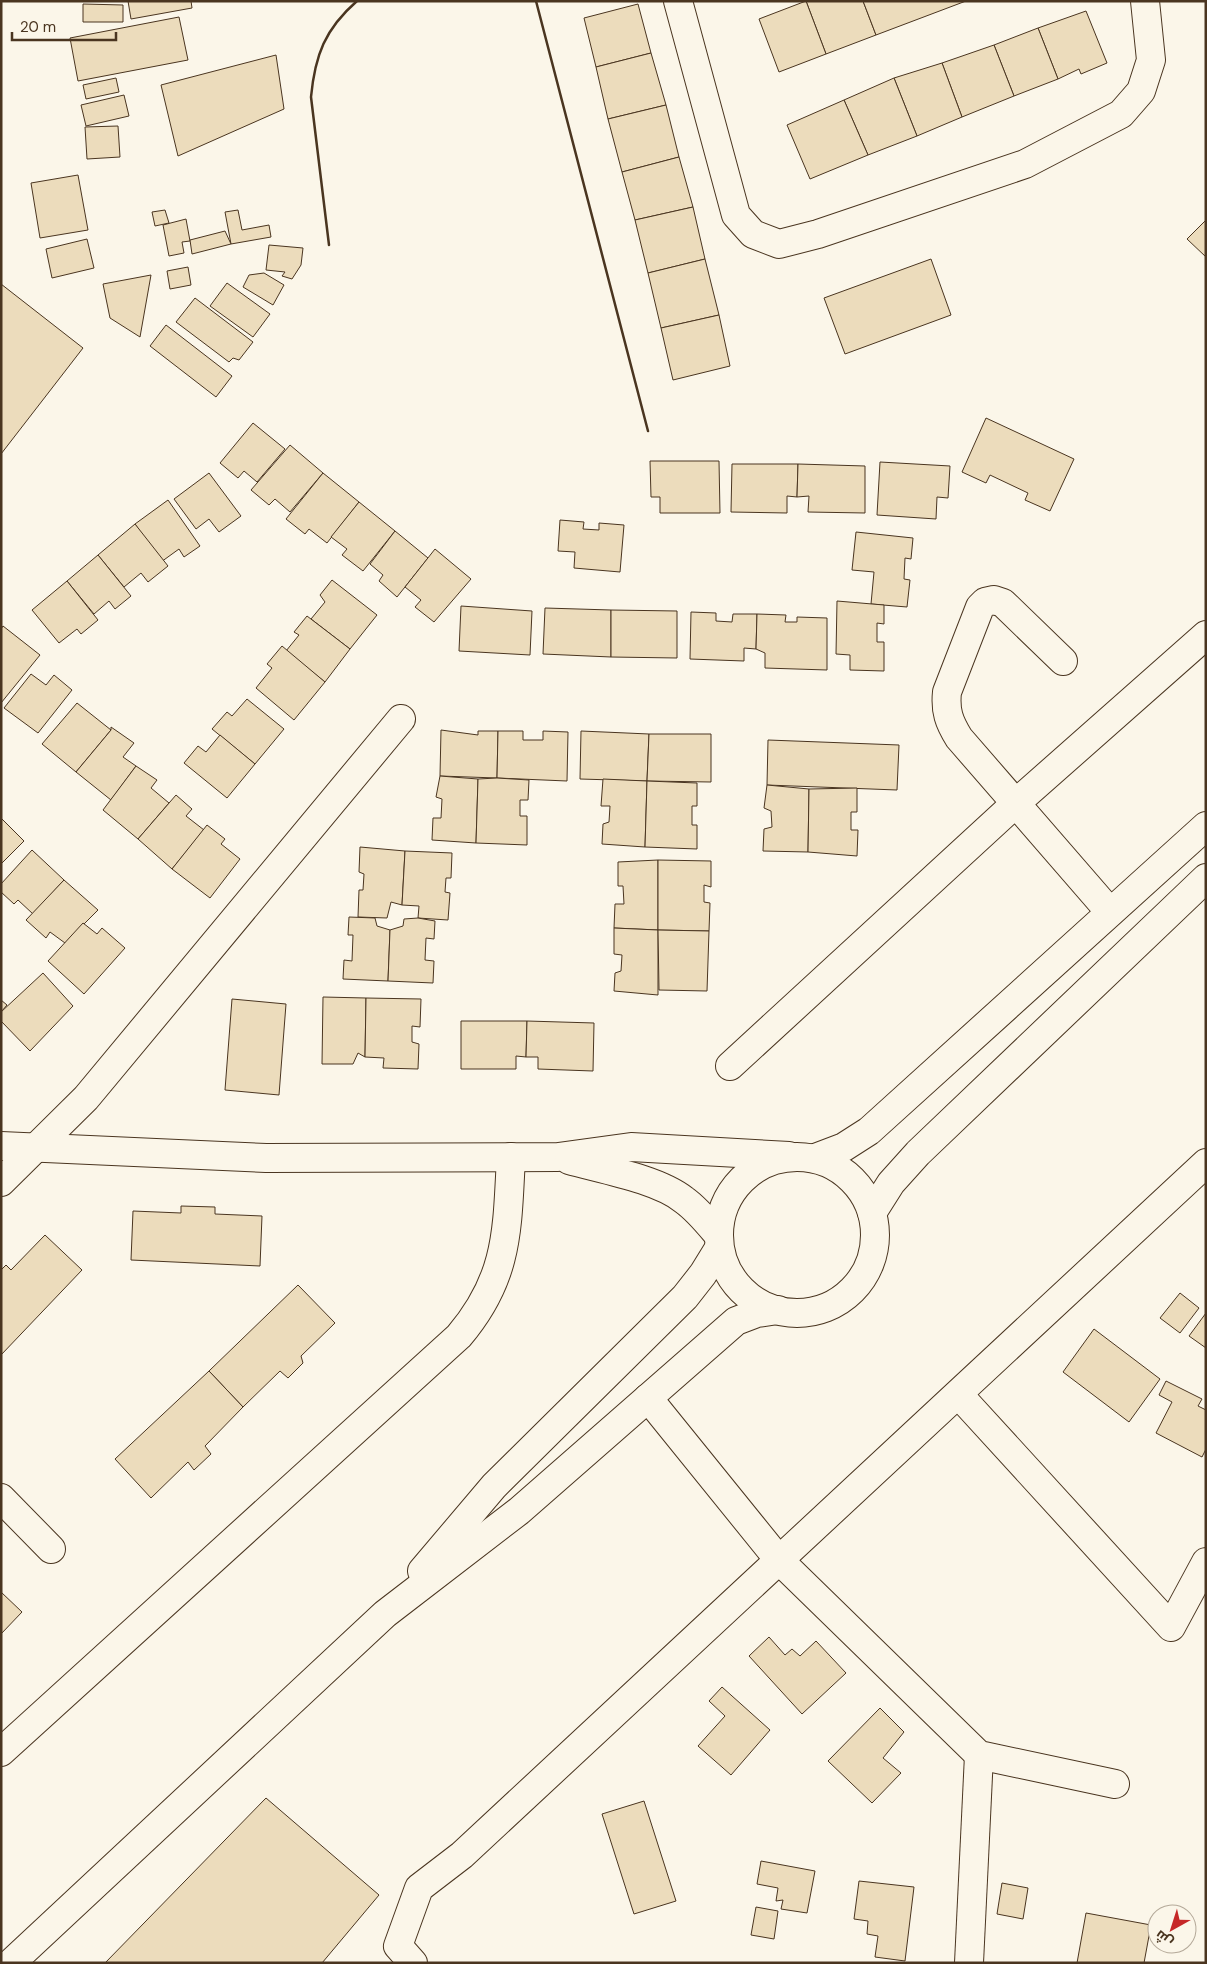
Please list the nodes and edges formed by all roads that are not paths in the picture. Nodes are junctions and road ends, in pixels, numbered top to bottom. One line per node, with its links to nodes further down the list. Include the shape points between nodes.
1 (1145, 1): 2 (street, via 1151,60 1141,91 1121,114 1025,164 818,234 779,244 753,234 736,215)
2 (679, 2)
3 (1206, 635): 6 (street)
4 (1063, 661): 6 (street, via 1003,603 985,602 947,692 948,722)
5 (401, 719): 12 (street, via 92,1091)
6 (1016, 804): 9 (street); 10 (street)
7 (1206, 826): 9 (street)
8 (1206, 878): 18 (street, via 918,1153 891,1183)
9 (1110, 912): 15 (street, via 869,1130 844,1147)
10 (730, 1066)
11 (1, 1146): 12 (street)
12 (38, 1148): 13 (street, via 266,1158); 17 (street)
13 (511, 1157): 14 (street); 28 (street, via 507,1234 501,1265 490,1292 460,1336)
14 (558, 1157): 15 (street, via 630,1147); 19 (street, via 656,1185 683,1199 705,1218)
15 (802, 1157): 18 (street, via 841,1170 860,1188); 19 (street, via 762,1164 740,1180 726,1199 719,1223)
16 (1206, 1163): 21 (street)
17 (1, 1182)
18 (872, 1213): 20 (street, via 875,1240 869,1267 853,1289 834,1304 810,1312)
19 (719, 1242): 20 (street, via 727,1271 742,1291 762,1305); 27 (street, via 703,1274 685,1297 494,1486)
20 (778, 1310): 22 (street, via 736,1321)
21 (959, 1394): 25 (street); 26 (street, via 1171,1627)
22 (648, 1398): 25 (street); 27 (street, via 519,1511)
23 (1, 1498): 24 (street)
24 (51, 1549)
25 (779, 1560): 29 (street); 32 (street, via 462,1855 419,1888 398,1946)
26 (1206, 1562)
27 (385, 1614): 31 (street)
28 (1, 1752)
29 (979, 1755): 30 (street); 33 (street)
30 (1115, 1784)
31 (11, 1963)
32 (413, 1963)
33 (969, 1963)

